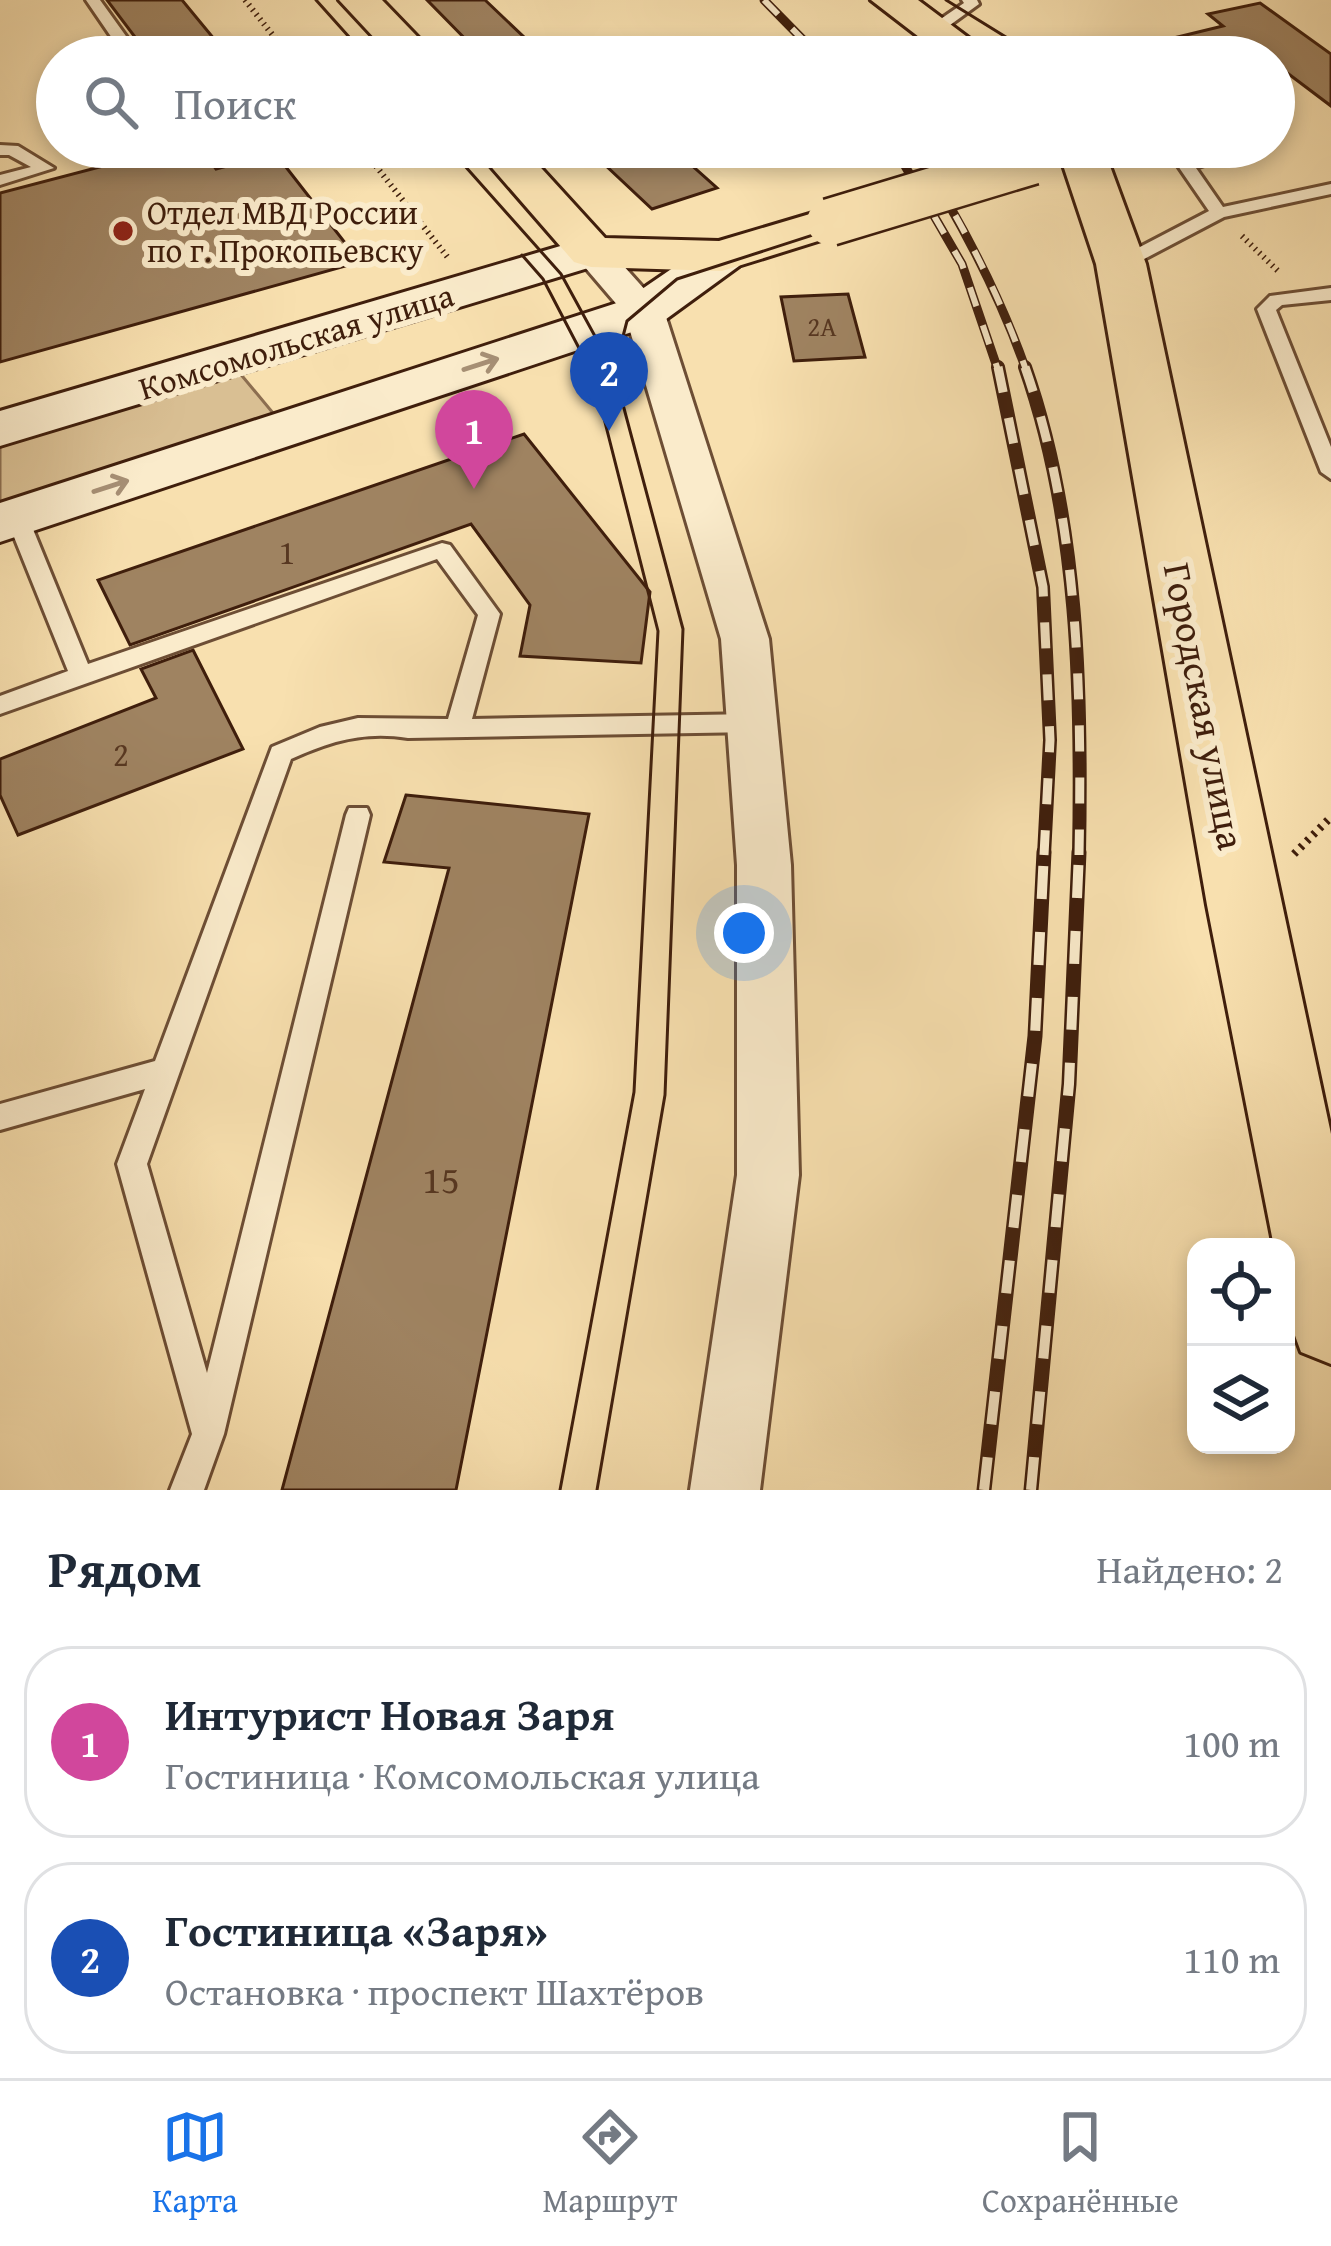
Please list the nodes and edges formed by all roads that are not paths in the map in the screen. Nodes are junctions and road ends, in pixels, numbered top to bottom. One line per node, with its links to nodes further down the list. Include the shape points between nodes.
1 (93, 0): 6 (lane)
2 (359, 0): 7 (main road)
3 (891, 0): 5 (main road)
4 (969, 0): 5 (lane)
5 (934, 30): 8 (main road)
6 (119, 36)
7 (395, 36)
8 (943, 36)
9 (0, 150): 10 (lane)
10 (36, 163)
11 (46, 168): 16 (lane)
12 (516, 168): 21 (main road)
13 (1010, 168): 22 (main road, bridge)
14 (1071, 168): 23 (main road, Городская улица)
15 (1187, 168): 20 (lane)
16 (0, 180)
17 (1331, 189): 18 (lane)
18 (1308, 194): 19 (lane); 20 (lane)
19 (1331, 202)
20 (1219, 213): 23 (lane)
21 (591, 252): 22 (main road); 25 (street); 26 (main road, Комсомольская улица)
22 (722, 256): 25 (main road, Комсомольская улица)
23 (1121, 264): 36 (main road, Городская улица)
24 (1331, 294): 27 (lane, via 1301,294 1266,309)
25 (644, 310): 28 (main road, Комсомольская улица, one-way to 25); 31 (street, via 745,639)
26 (0, 429)
27 (1331, 472)
28 (8, 520): 29 (lane)
29 (81, 675): 30 (lane); 32 (lane, via 442,550 489,614)
30 (0, 705)
31 (754, 723): 32 (lane); 39 (street, via 770,1007 768,1175)
32 (458, 728): 34 (lane, via 373,721 281,753)
33 (358, 815): 37 (lane)
34 (165, 1071): 35 (lane); 37 (lane, via 132,1164)
35 (0, 1117)
36 (1326, 1286)
37 (208, 1434): 38 (lane)
38 (187, 1490)
39 (725, 1490)

